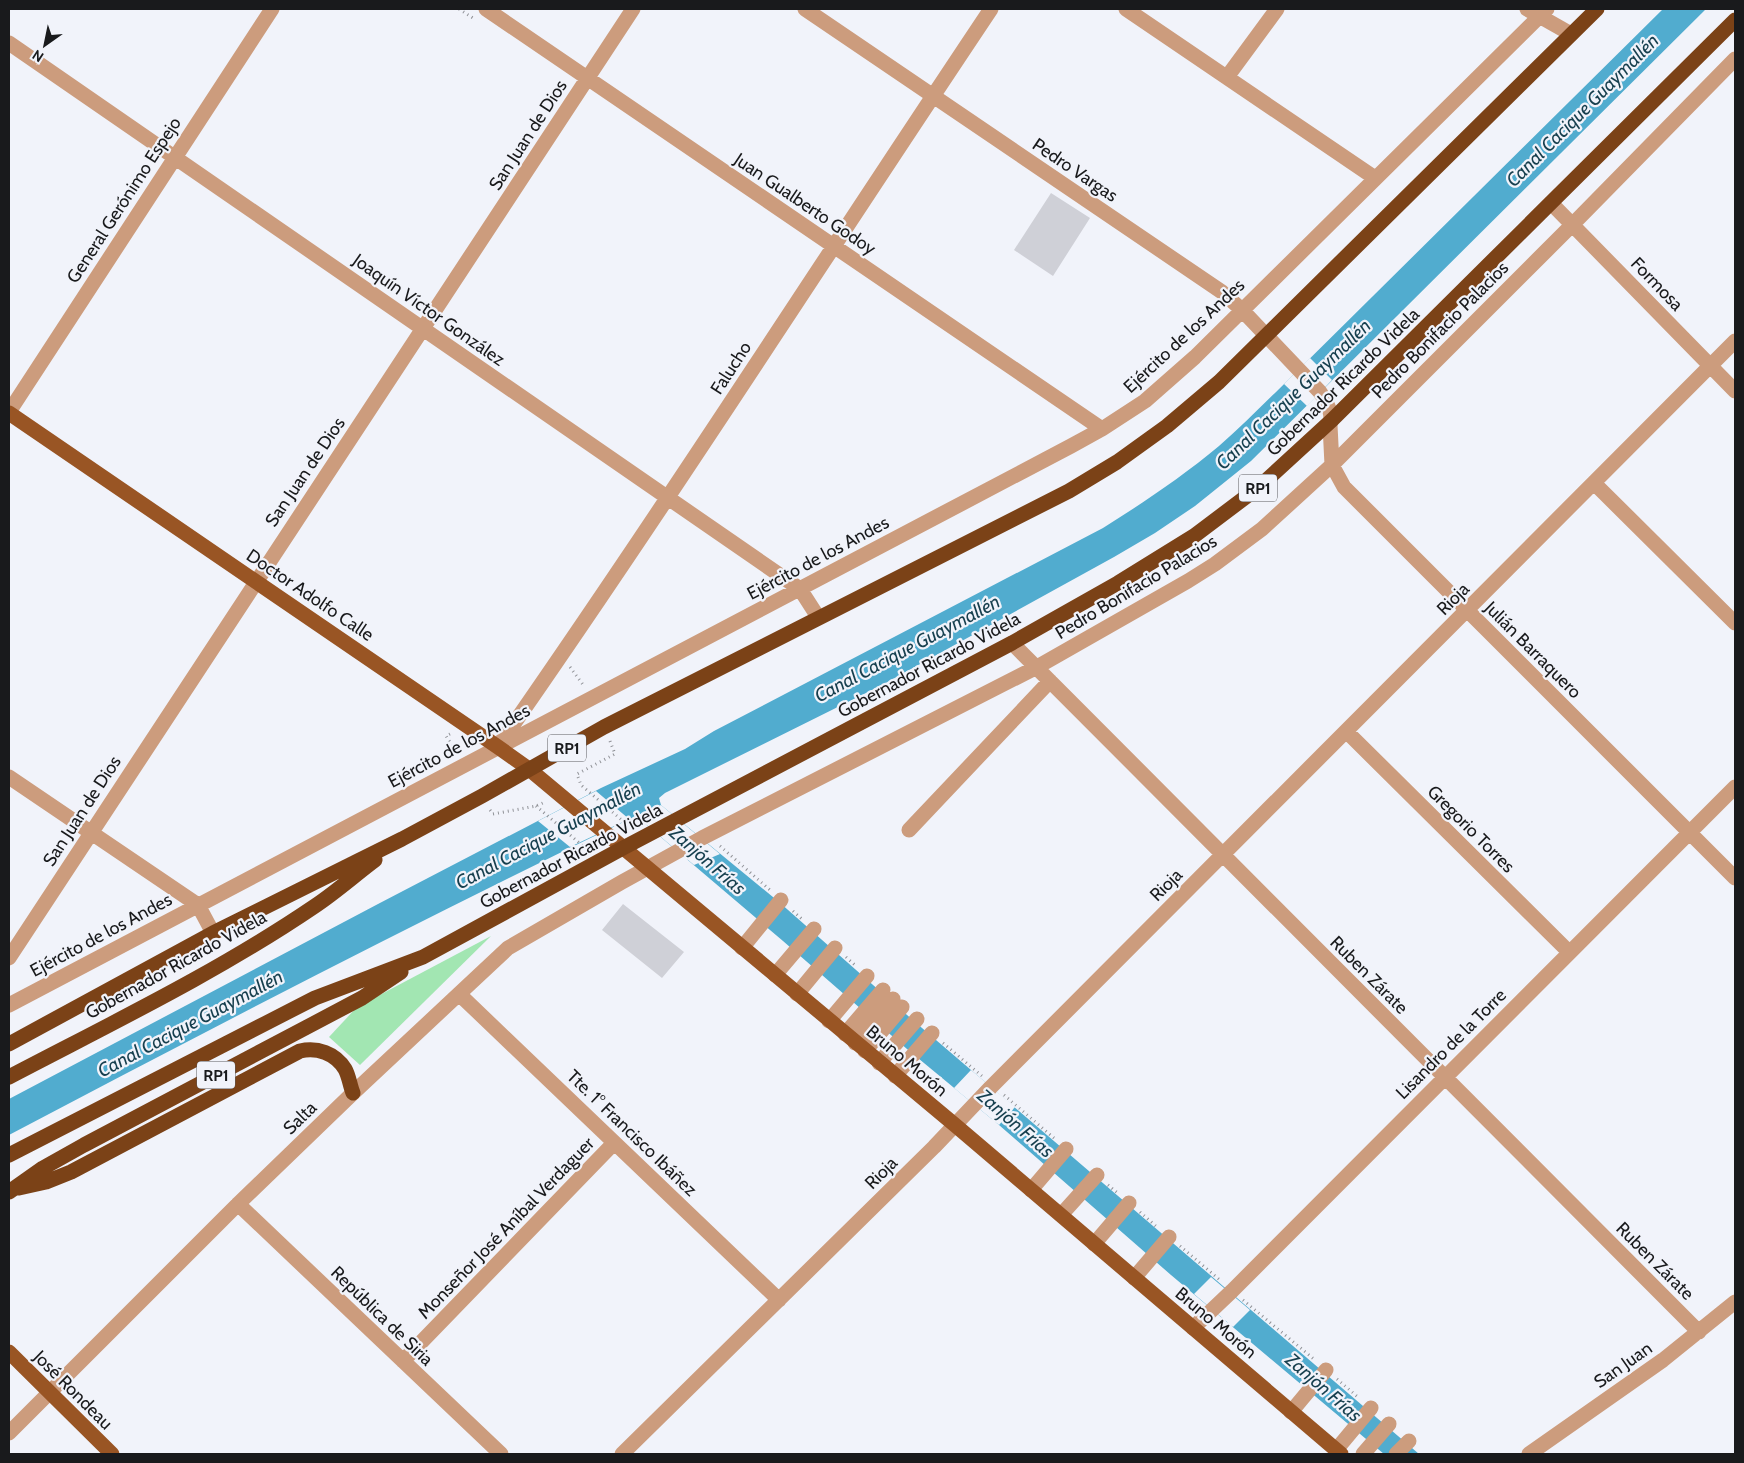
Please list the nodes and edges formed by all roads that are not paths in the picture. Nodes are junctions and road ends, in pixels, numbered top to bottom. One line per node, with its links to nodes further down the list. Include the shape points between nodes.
1 (272, 9): 17 (street, General Gerónimo Espejo)
2 (486, 9): 15 (street, Juan Gualberto Godoy)
3 (633, 9): 15 (street, San Juan de Dios)
4 (805, 9): 16 (street, Pedro Vargas)
5 (991, 9): 16 (street, Falucho)
6 (1126, 9): 14 (street)
7 (1278, 9): 14 (street)
8 (1597, 9): 11 (highway, Gobernador Ricardo Videla / RP1)
9 (1538, 11): 11 (street); 18 (street, Ejército de los Andes)
10 (1735, 20): 19 (highway, Gobernador Ricardo Videla / RP1)
11 (1571, 34): 24 (highway, Gobernador Ricardo Videla / RP1)
12 (9, 43): 17 (street, Joaquín Víctor González)
13 (1735, 59): 20 (street, Pedro Bonifacio Palacios)
14 (1227, 77): 18 (street)
15 (587, 78): 21 (street, Juan Gualberto Godoy); 23 (street, San Juan de Dios)
16 (933, 96): 21 (street, Falucho); 22 (street, Pedro Vargas, via 1222,292)
17 (175, 156): 23 (street, Joaquín Víctor González); 29 (street, General Gerónimo Espejo)
18 (1375, 178): 22 (street, Ejército de los Andes)
19 (1551, 203): 20 (street, Formosa); 30 (highway, Gobernador Ricardo Videla / RP1)
20 (1573, 224): 26 (street, Formosa); 32 (street, Pedro Bonifacio Palacios)
21 (834, 246): 31 (street, Juan Gualberto Godoy); 34 (street, Falucho)
22 (1242, 310): 24 (street, Pedro Vargas); 31 (street, Ejército de los Andes, via 1145,401)
23 (423, 328): 34 (street, Joaquín Víctor González); 35 (street, San Juan de Dios)
24 (1267, 336): 27 (street, Pedro Vargas); 38 (highway, Gobernador Ricardo Videla / RP1, via 1174,420 1117,462 1069,490)
25 (1735, 341): 26 (street, Rioja)
26 (1710, 365): 28 (street, Formosa); 33 (street, Rioja)
27 (1309, 381): 30 (street, Julián Barraquero, via 1320,392)
28 (1735, 391)
29 (9, 412): 35 (main road, Doctor Adolfo Calle)
30 (1332, 420): 32 (street, Julián Barraquero); 40 (highway, Gobernador Ricardo Videla / RP1, via 1259,487 1194,536 1118,584)
31 (1102, 429): 36 (street, Ejército de los Andes)
32 (1332, 465): 37 (street, Julián Barraquero, via 1344,487); 41 (street, Pedro Bonifacio Palacios, via 1262,529 1215,564)
33 (1594, 483): 37 (street, Rioja); 39 (street)
34 (668, 498): 36 (street, Joaquín Víctor González); 44 (street, Falucho)
35 (255, 580): 44 (main road, Doctor Adolfo Calle); 50 (street, San Juan de Dios)
36 (800, 589): 38 (street, Joaquín Víctor González); 44 (street, Ejército de los Andes)
37 (1467, 611): 43 (street, Rioja); 51 (street, Julián Barraquero)
38 (818, 617): 45 (highway, Gobernador Ricardo Videla / RP1)
39 (1735, 623)
40 (1012, 642): 41 (street, Ruben Zárate); 53 (highway, Gobernador Ricardo Videla / RP1)
41 (1036, 667): 42 (street, Ruben Zárate); 55 (street, Pedro Bonifacio Palacios)
42 (1050, 681): 49 (street); 54 (street, Ruben Zárate)
43 (1346, 732): 54 (street, Rioja); 63 (street, Gregorio Torres)
44 (498, 746): 45 (main road, Doctor Adolfo Calle); 58 (street, Ejército de los Andes)
45 (529, 769): 48 (main road, Doctor Adolfo Calle); 52 (highway, Gobernador Ricardo Videla / RP1)
46 (9, 778): 50 (street)
47 (1735, 787): 51 (street, Lisandro de la Torre)
48 (584, 815): 53 (main road, Bruno Morón)
49 (909, 830)
50 (91, 833): 58 (street); 65 (street, San Juan de Dios)
51 (1690, 833): 56 (street, Julián Barraquero); 63 (street, Lisandro de la Torre)
52 (402, 839): 60 (highway, Gobernador Ricardo Videla / RP1); 79 (highway, Gobernador Ricardo Videla / RP1, via 316,906 240,953)
53 (623, 848): 55 (main road, Bruno Morón); 64 (highway, Gobernador Ricardo Videla / RP1)
54 (1223, 855): 80 (street, Ruben Zárate); 82 (street, Rioja)
55 (646, 868): 61 (main road, Bruno Morón); 68 (street, Salta, via 508,948)
56 (1735, 878)
57 (780, 901): 61 (street)
58 (198, 905): 60 (street); 70 (street, Ejército de los Andes)
59 (813, 931): 66 (street)
60 (213, 933): 76 (highway, Gobernador Ricardo Videla / RP1)
61 (742, 948): 66 (main road, Bruno Morón)
62 (834, 949): 69 (street)
63 (1570, 952): 80 (street, Lisandro de la Torre)
64 (423, 957): 85 (highway, Gobernador Ricardo Videla / RP1, via 315,998); 88 (highway, RP1, via 362,998 84,1145)
65 (9, 958)
66 (774, 975): 69 (main road, Bruno Morón)
67 (867, 977): 73 (street)
68 (459, 994): 81 (street, Salta); 83 (street, Tte. 1° Francisco Ibáñez)
69 (797, 994): 73 (main road, Bruno Morón)
70 (9, 1005)
71 (874, 1020): 71 (street, via 892,1000); 75 (street); 75 (street)
72 (916, 1020): 77 (street)
73 (829, 1021): 75 (main road, Bruno Morón)
74 (931, 1034): 78 (street)
75 (855, 1043): 77 (main road, Bruno Morón)
76 (9, 1044)
77 (880, 1063): 78 (main road, Bruno Morón)
78 (895, 1076): 82 (main road, Bruno Morón)
79 (9, 1077)
80 (1444, 1077): 97 (street, Lisandro de la Torre); 98 (street, Ruben Zárate)
81 (353, 1093): 88 (highway, via 345,1069 335,1058 310,1048 71,1172); 89 (street, Salta)
82 (955, 1125): 87 (main road, Bruno Morón); 95 (street, Rioja)
83 (614, 1143): 95 (street, Tte. 1° Francisco Ibáñez); 100 (street, Monseñor José Aníbal Verdaguer)
84 (1066, 1150): 87 (street)
85 (9, 1155)
86 (1100, 1179): 91 (street)
87 (1031, 1190): 91 (main road, Bruno Morón)
88 (11, 1191)
89 (238, 1204): 100 (street, República de Siria); 102 (street, Salta)
90 (1128, 1204): 93 (street)
91 (1064, 1219): 93 (main road, Bruno Morón)
92 (1165, 1235): 94 (street)
93 (1094, 1244): 94 (main road, Bruno Morón)
94 (1131, 1276): 97 (main road, Bruno Morón)
95 (779, 1300): 111 (street, Rioja)
96 (1735, 1302): 98 (street, San Juan)
97 (1193, 1328): 104 (main road, Bruno Morón)
98 (1699, 1332): 112 (street, San Juan)
99 (9, 1352): 102 (main road, José Rondeau)
100 (403, 1361): 110 (street, República de Siria)
101 (1325, 1371): 104 (street)
102 (49, 1392): 106 (street, Salta); 109 (main road, José Rondeau)
103 (1369, 1409): 108 (street)
104 (1291, 1412): 108 (main road, Bruno Morón)
105 (1388, 1425): 107 (street)
106 (9, 1433)
107 (1367, 1449)
108 (1338, 1452)
109 (112, 1454)
110 (501, 1454)
111 (622, 1454)
112 (1529, 1454)

